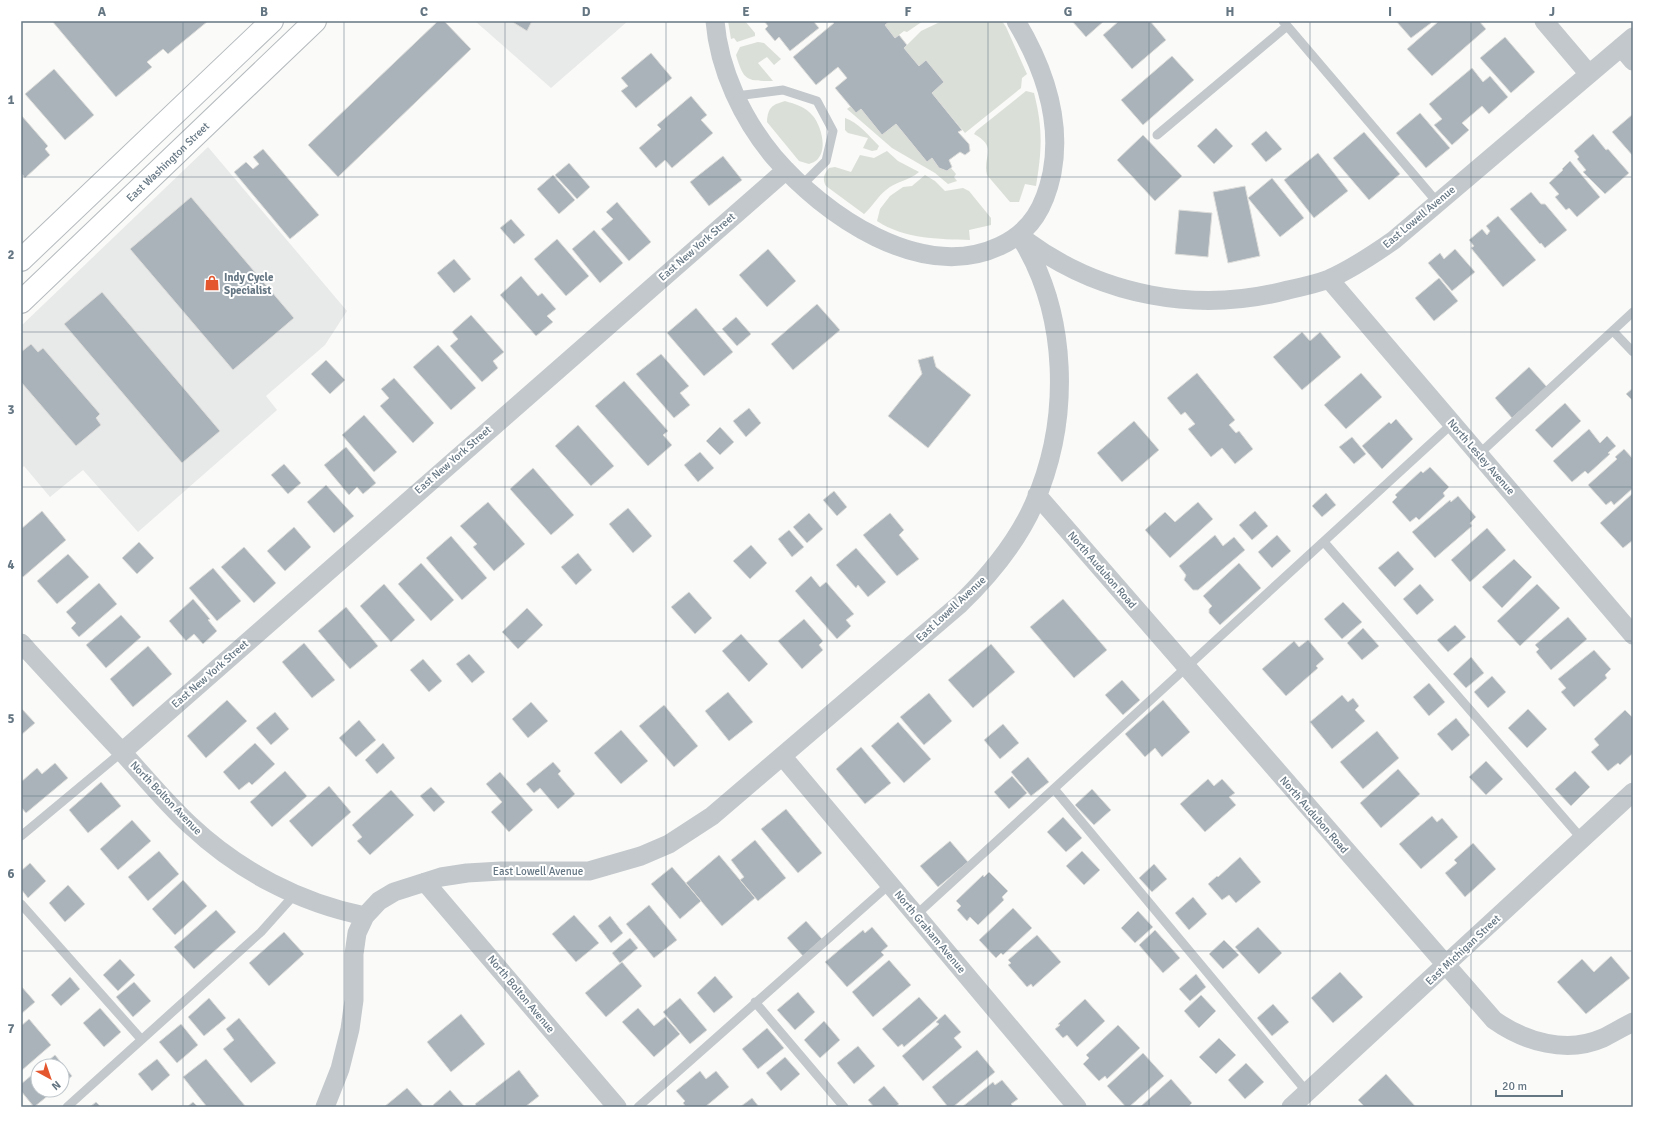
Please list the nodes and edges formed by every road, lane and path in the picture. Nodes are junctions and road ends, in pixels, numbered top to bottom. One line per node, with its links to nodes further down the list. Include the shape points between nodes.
1 (272, 21): 15 (main road)
2 (315, 21): 17 (main road, East Washington Street)
3 (715, 21): 9 (street, via 720,52)
4 (1016, 21): 14 (street, via 1036,61 1049,97 1055,148 1051,179 1042,204 1033,221)
5 (1544, 21): 8 (street)
6 (1285, 23): 10 (lane); 13 (lane)
7 (1629, 48): 8 (street, East Lowell Avenue)
8 (1589, 74): 13 (street, East Lowell Avenue)
9 (736, 96): 11 (street, via 759,138); 12 (lane, via 783,90 817,101 833,131 826,161)
10 (1157, 135)
11 (786, 170): 12 (street); 28 (street, East New York Street)
12 (802, 185): 14 (street, via 832,211 859,228 895,244 924,253 946,256 976,255)
13 (1437, 202): 16 (street, East Lowell Avenue, via 1386,246)
14 (1019, 235): 16 (street, East Lowell Avenue, via 1054,259 1090,278 1124,290 1157,297 1189,301 1235,301 1279,293); 23 (street, East Lowell Avenue, via 1044,283 1058,356 1057,416 1050,456)
15 (21, 260)
16 (1329, 279): 21 (street, North Lesley Avenue)
17 (21, 302)
18 (1633, 312): 19 (lane)
19 (1613, 331): 20 (lane); 22 (lane)
20 (1633, 352)
21 (1452, 424): 22 (street, North Lesley Avenue); 24 (lane)
22 (1479, 454): 25 (street, North Lesley Avenue)
23 (1037, 495): 27 (street, North Audubon Road); 29 (street, East Lowell Avenue, via 1029,514 1007,549 975,589)
24 (1324, 542): 27 (lane); 33 (lane)
25 (1633, 635)
26 (21, 643): 28 (street, North Bolton Avenue)
27 (1186, 668): 30 (lane); 40 (street, North Audubon Road)
28 (122, 752): 32 (lane); 36 (street, North Bolton Avenue, via 181,816 215,847 267,881)
29 (783, 757): 34 (street, East Lowell Avenue, via 704,823 669,844 641,856 589,871 476,872); 35 (street, North Graham Avenue)
30 (1055, 790): 38 (lane); 44 (lane)
31 (1633, 792): 33 (street, East Michigan Street)
32 (21, 836)
33 (1582, 839): 40 (street, East Michigan Street)
34 (425, 882): 39 (street, East Lowell Avenue, via 390,894); 47 (street, North Bolton Avenue)
35 (890, 884): 38 (street, North Graham Avenue); 41 (lane)
36 (295, 894): 39 (street, North Bolton Avenue, via 325,906); 43 (lane, via 261,932)
37 (21, 904): 43 (lane)
38 (916, 915): 50 (street, North Graham Avenue)
39 (365, 916): 46 (street, via 355,941 354,1000 348,1036 340,1069)
40 (1445, 966): 42 (street, North Audubon Road, via 1494,1020 1511,1032 1530,1040 1562,1046 1583,1043 1604,1038); 44 (street, East Michigan Street)
41 (756, 1002): 48 (lane); 49 (lane)
42 (1633, 1022)
43 (141, 1039): 45 (lane)
44 (1307, 1092): 51 (street, East Michigan Street)
45 (67, 1107)
46 (325, 1107)
47 (618, 1107)
48 (638, 1107)
49 (844, 1107)
50 (1077, 1107)
51 (1291, 1107)

